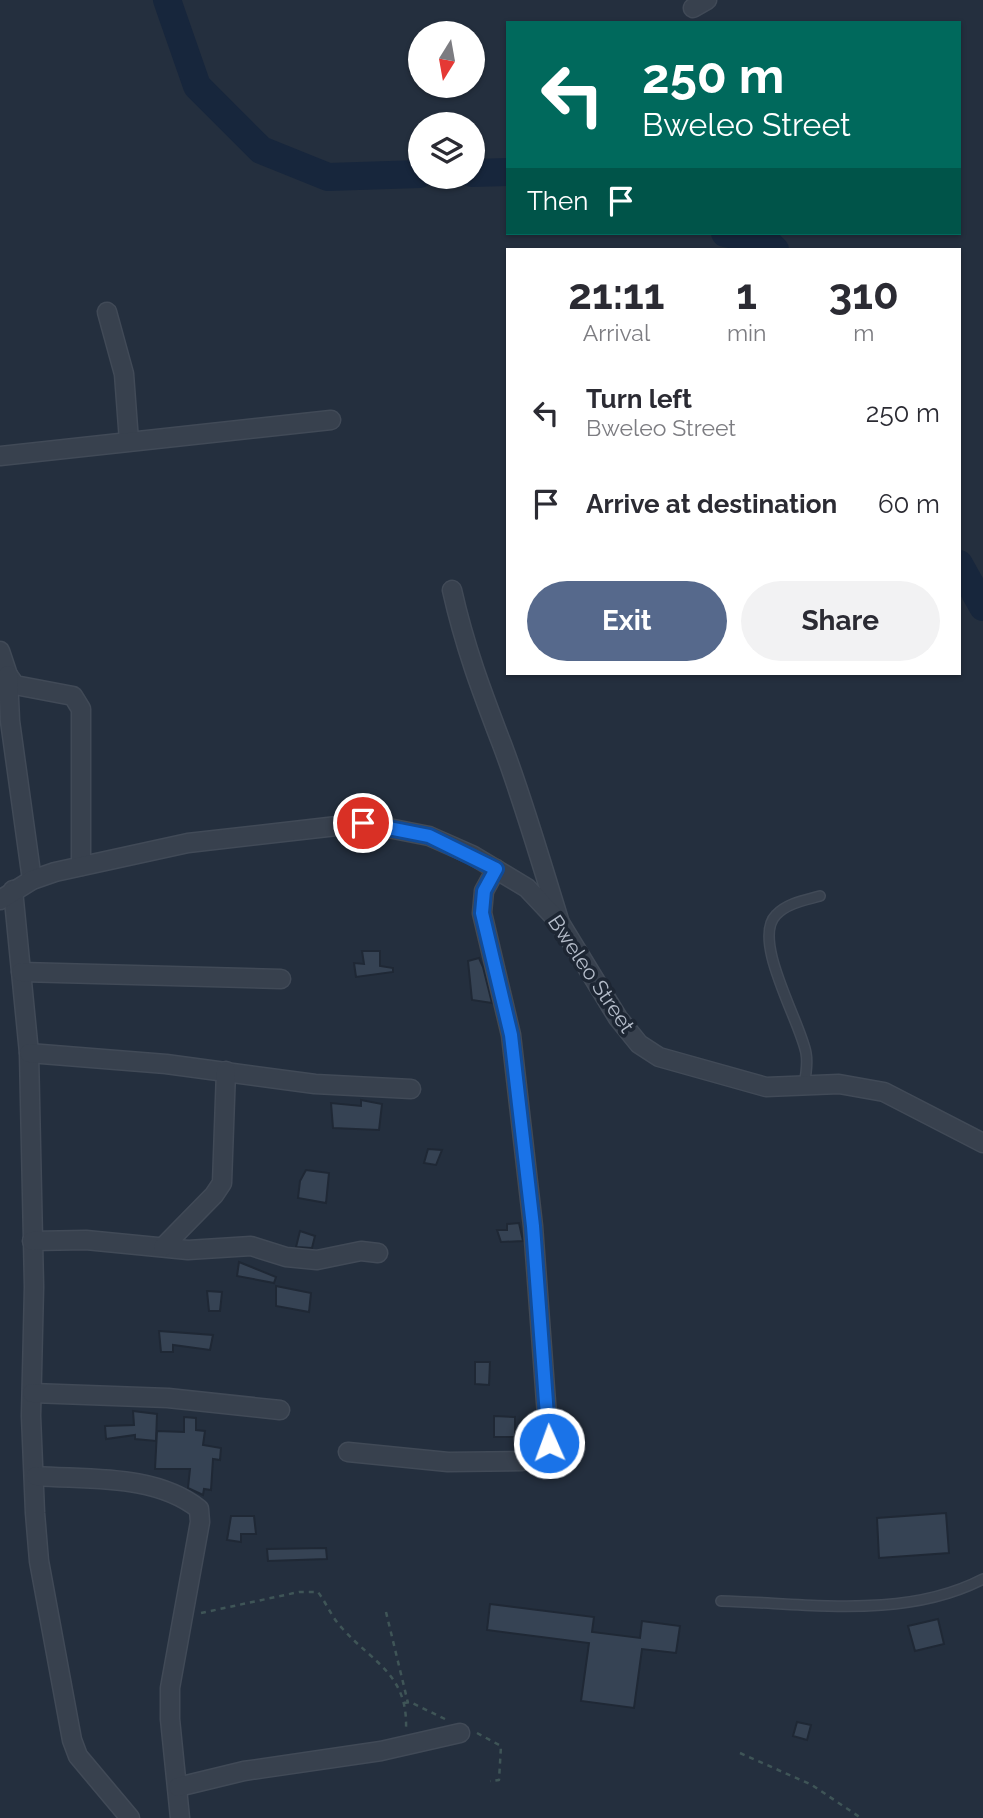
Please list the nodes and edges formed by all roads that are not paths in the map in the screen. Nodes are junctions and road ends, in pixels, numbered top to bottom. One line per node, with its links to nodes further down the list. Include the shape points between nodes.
1 (107, 312): 3 (street, via 124,374)
2 (331, 420): 3 (street)
3 (129, 441): 4 (street)
4 (0, 456)
5 (452, 590): 13 (street, via 479,690 503,748)
6 (0, 651): 7 (street)
7 (8, 675): 8 (street, via 15,685 27,690 73,696 81,709); 10 (street)
8 (81, 866): 9 (street, Bweleo Street, via 188,843 363,823 429,836); 10 (street, Bweleo Street)
9 (496, 869): 13 (street, Bweleo Street, via 527,888); 26 (street, via 484,891 482,913 511,1035 533,1226 549,1443 541,1453 522,1461 448,1462)
10 (32, 880): 11 (street, Bweleo Street)
11 (7, 895): 14 (street)
12 (820, 896): 18 (lane, via 788,906 774,916 770,929 769,942 807,1054)
13 (560, 923): 18 (street, Bweleo Street, via 639,1044 659,1057 766,1087)
14 (21, 972): 15 (street); 16 (street)
15 (281, 979)
16 (29, 1053): 17 (street); 21 (street)
17 (226, 1071): 19 (street, via 315,1084); 22 (street, via 222,1183)
18 (804, 1085): 20 (street, Bweleo Street, via 839,1084 884,1092)
19 (411, 1089)
20 (983, 1143)
21 (32, 1241): 22 (street); 24 (street)
22 (163, 1247): 23 (street, via 251,1246 317,1261 361,1251)
23 (378, 1254)
24 (32, 1393): 25 (street, via 156,1397); 27 (street)
25 (280, 1410)
26 (348, 1452)
27 (36, 1476): 31 (street, via 153,1486 199,1509 170,1688); 32 (street, via 39,1561 69,1729 78,1756)
28 (983, 1579): 29 (lane, via 945,1595 859,1607)
29 (721, 1601)
30 (460, 1733): 31 (street)
31 (178, 1787): 33 (street)
32 (127, 1817)
33 (180, 1818)

